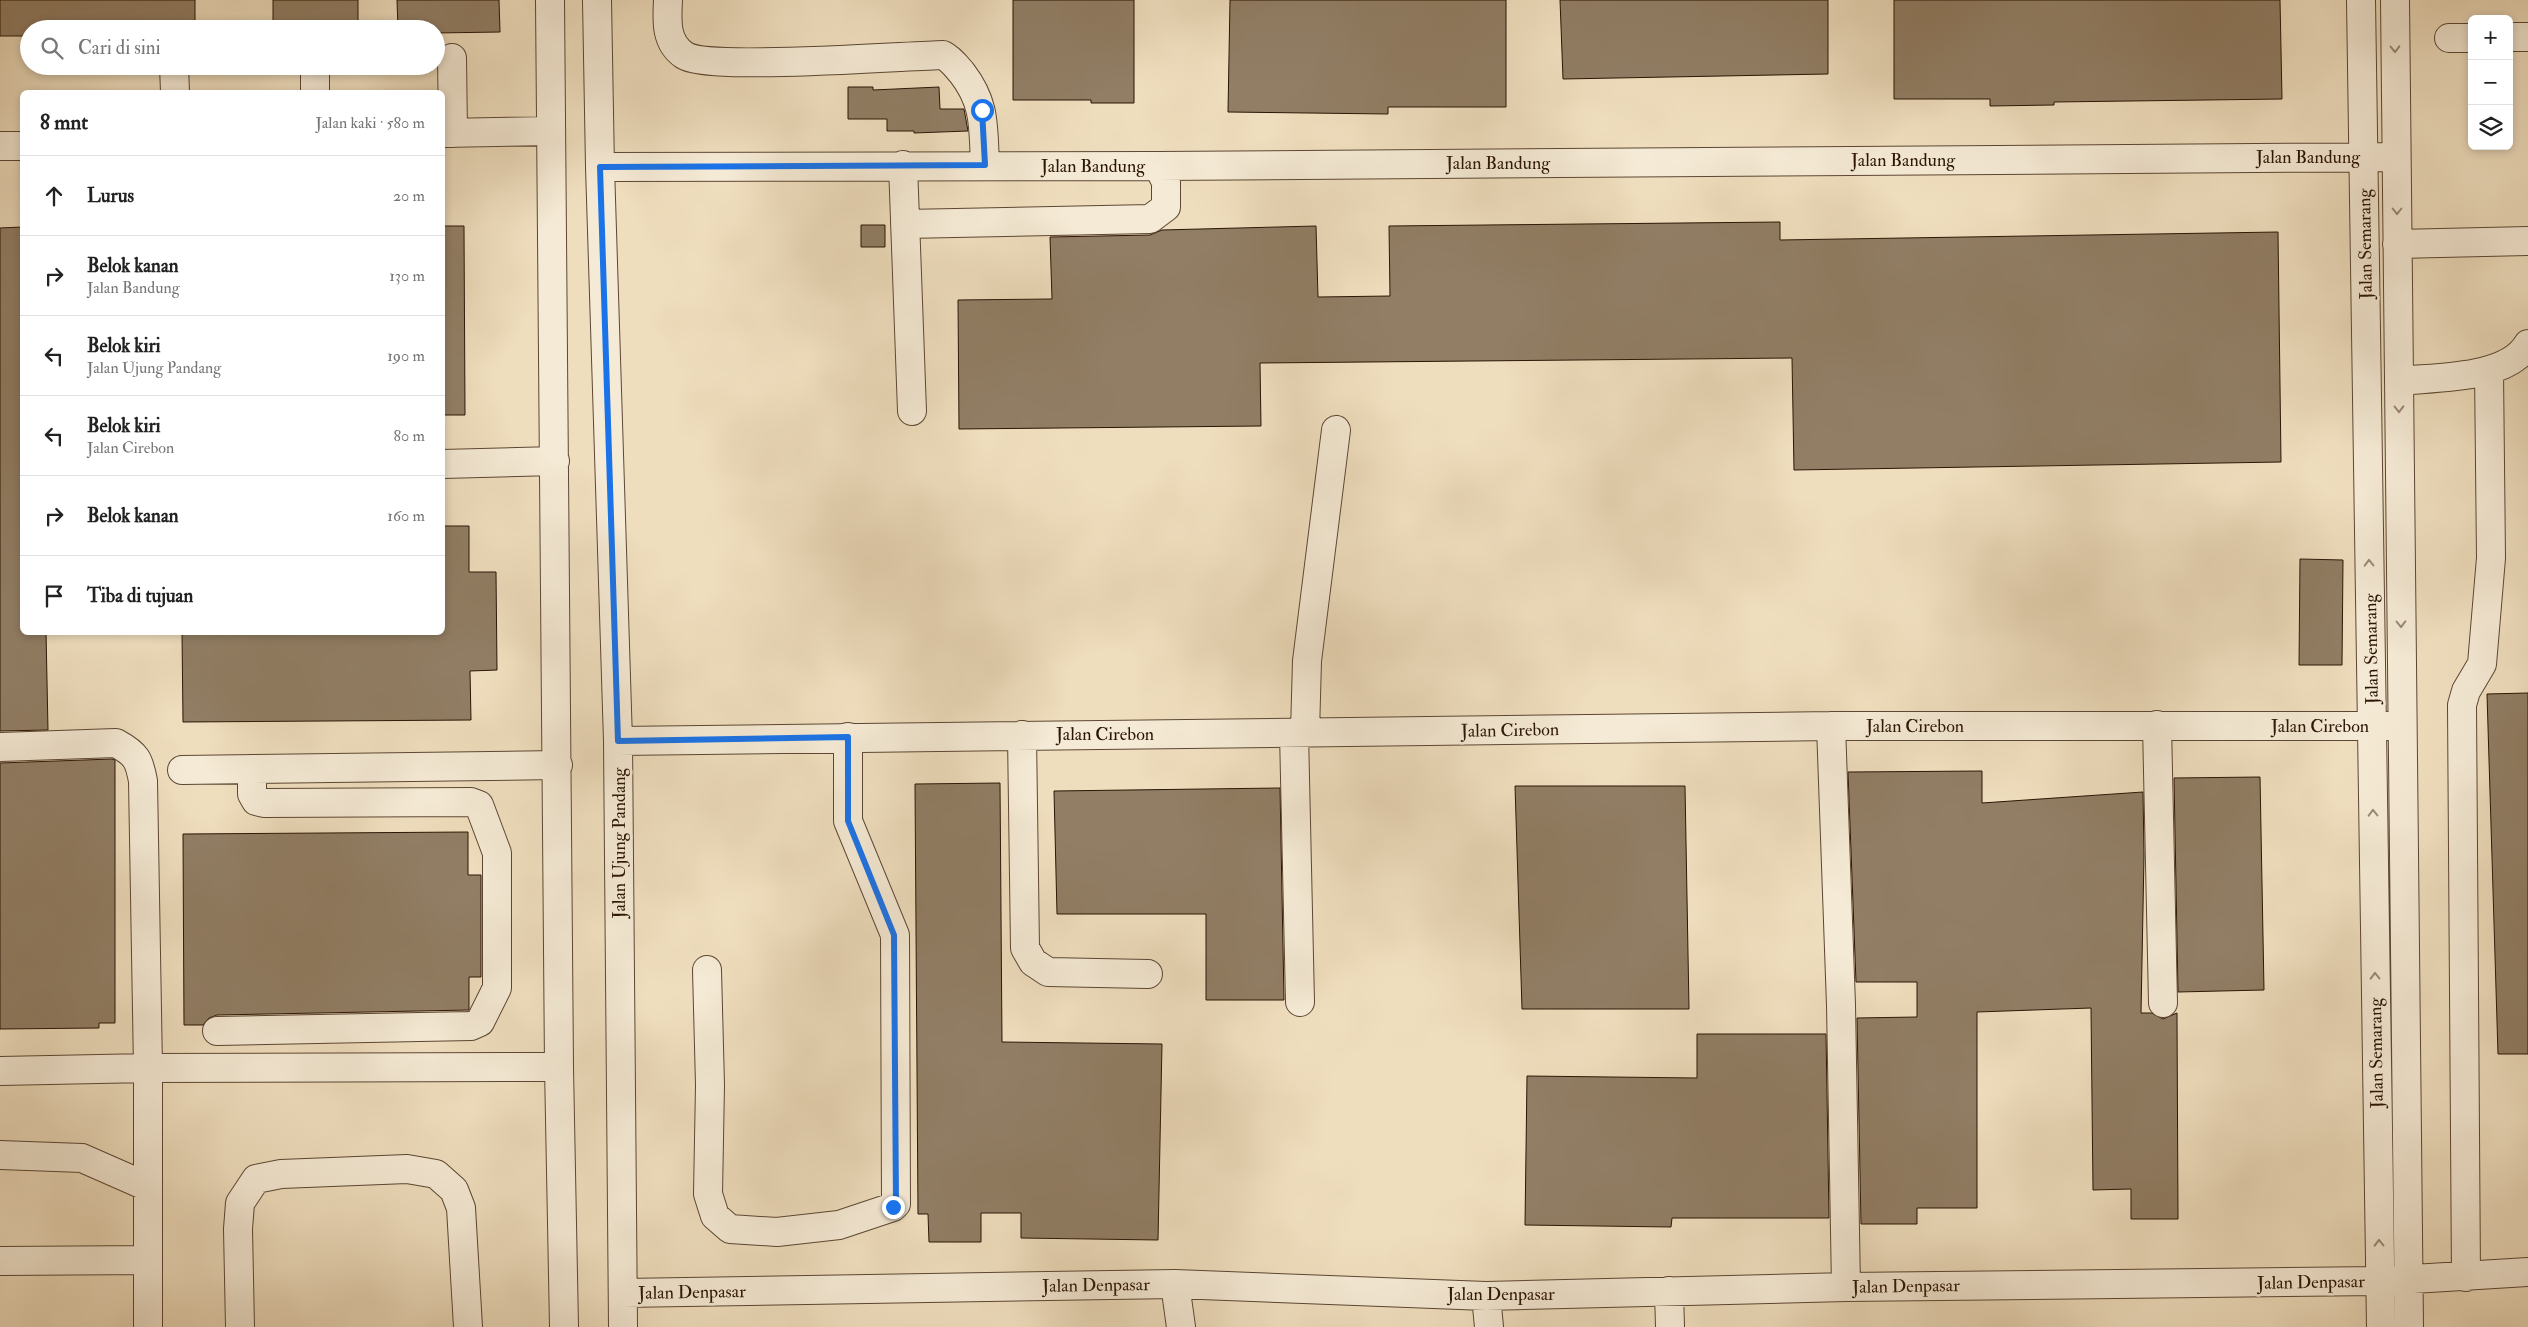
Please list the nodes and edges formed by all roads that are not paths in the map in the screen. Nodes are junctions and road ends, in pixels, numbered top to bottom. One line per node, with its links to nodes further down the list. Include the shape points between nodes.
1 (550, 0): 13 (street)
2 (597, 0): 22 (street, Jalan Ujung Pandang)
3 (668, 0): 20 (street, via 667,25 673,45 685,56 701,61 942,55 950,59 973,87 982,110)
4 (2361, 0): 17 (street, Jalan Semarang)
5 (2394, 0): 18 (street, Jalan Semarang, one-way to 18)
6 (2513, 37): 7 (street)
7 (2528, 37)
8 (452, 58): 14 (street)
9 (174, 75): 11 (street)
10 (315, 75): 12 (street)
11 (174, 90)
12 (315, 90)
13 (552, 131): 14 (street); 31 (street)
14 (448, 133)
15 (0, 146): 16 (street)
16 (20, 146)
17 (2363, 156): 18 (street, Jalan Bandung); 21 (street, Jalan Bandung); 35 (street, Jalan Semarang, one-way to 17)
18 (2396, 157): 25 (street, Jalan Semarang, one-way to 25)
19 (903, 165): 20 (street, Jalan Bandung); 22 (street, Jalan Bandung); 23 (street)
20 (985, 165): 21 (street, Jalan Bandung)
21 (1158, 166): 23 (street, via 1166,182 1166,207 1150,219)
22 (600, 167): 40 (street, Jalan Ujung Pandang)
23 (905, 224): 29 (street)
24 (2528, 241): 25 (street)
25 (2397, 244): 28 (street, Jalan Semarang)
26 (2528, 344): 27 (street, via 2513,358)
27 (2489, 371): 28 (street); 58 (street, via 2491,558 2482,664 2466,691 2462,705)
28 (2399, 381): 36 (street, Jalan Semarang, one-way to 36)
29 (912, 411)
30 (1336, 430): 37 (street)
31 (555, 461): 32 (street); 42 (street)
32 (445, 464)
33 (2157, 725): 34 (street, Jalan Cirebon); 35 (street, Jalan Cirebon); 48 (street)
34 (1831, 726): 37 (street, Jalan Cirebon); 62 (street, via 1841,1005)
35 (2372, 726): 36 (street, Jalan Cirebon); 60 (street, Jalan Semarang, one-way to 35)
36 (2402, 726): 59 (street, Jalan Semarang)
37 (1300, 733): 38 (street, Jalan Cirebon); 47 (street)
38 (1022, 735): 39 (street, Jalan Cirebon); 46 (street, via 1025,948 1033,962 1048,972)
39 (848, 737): 40 (street, Jalan Cirebon); 45 (street, via 848,821 894,935 896,1204 893,1207 839,1224 777,1232 730,1229 715,1216 708,1194)
40 (618, 741): 64 (street, Jalan Ujung Pandang)
41 (0, 747): 51 (street, via 116,743 138,759 143,781)
42 (558, 765): 43 (street); 50 (street)
43 (252, 769): 44 (street); 49 (street, via 252,794 256,801 264,803 471,802 479,805 497,851 497,988 480,1022 471,1026)
44 (182, 770)
45 (707, 970)
46 (1148, 974)
47 (1300, 1002)
48 (2163, 1003)
49 (217, 1031)
50 (559, 1067): 51 (street); 69 (street)
51 (148, 1068): 52 (street); 54 (street)
52 (0, 1071)
53 (0, 1155): 54 (street, via 82,1158)
54 (148, 1187): 55 (street)
55 (148, 1260): 56 (street); 66 (street)
56 (0, 1261)
57 (2528, 1272): 58 (street, Jalan Denpasar)
58 (2466, 1276): 59 (street, Jalan Denpasar)
59 (2409, 1280): 60 (street, Jalan Denpasar); 75 (street, Jalan Semarang)
60 (2380, 1281): 62 (street, Jalan Denpasar); 74 (street, Jalan Semarang)
61 (1175, 1284): 64 (street, Jalan Denpasar); 65 (street, Jalan Denpasar); 71 (street)
62 (1846, 1287): 63 (street, Jalan Denpasar)
63 (1670, 1291): 65 (street, Jalan Denpasar); 73 (street)
64 (623, 1293): 70 (street, Jalan Ujung Pandang)
65 (1486, 1296): 72 (street)
66 (148, 1327)
67 (240, 1327): 68 (street, via 240,1203 256,1179 282,1174 406,1169 436,1174 454,1190 461,1208)
68 (468, 1327)
69 (564, 1327)
70 (623, 1327)
71 (1181, 1327)
72 (1489, 1327)
73 (1670, 1327)
74 (2380, 1327)
75 (2409, 1327)

